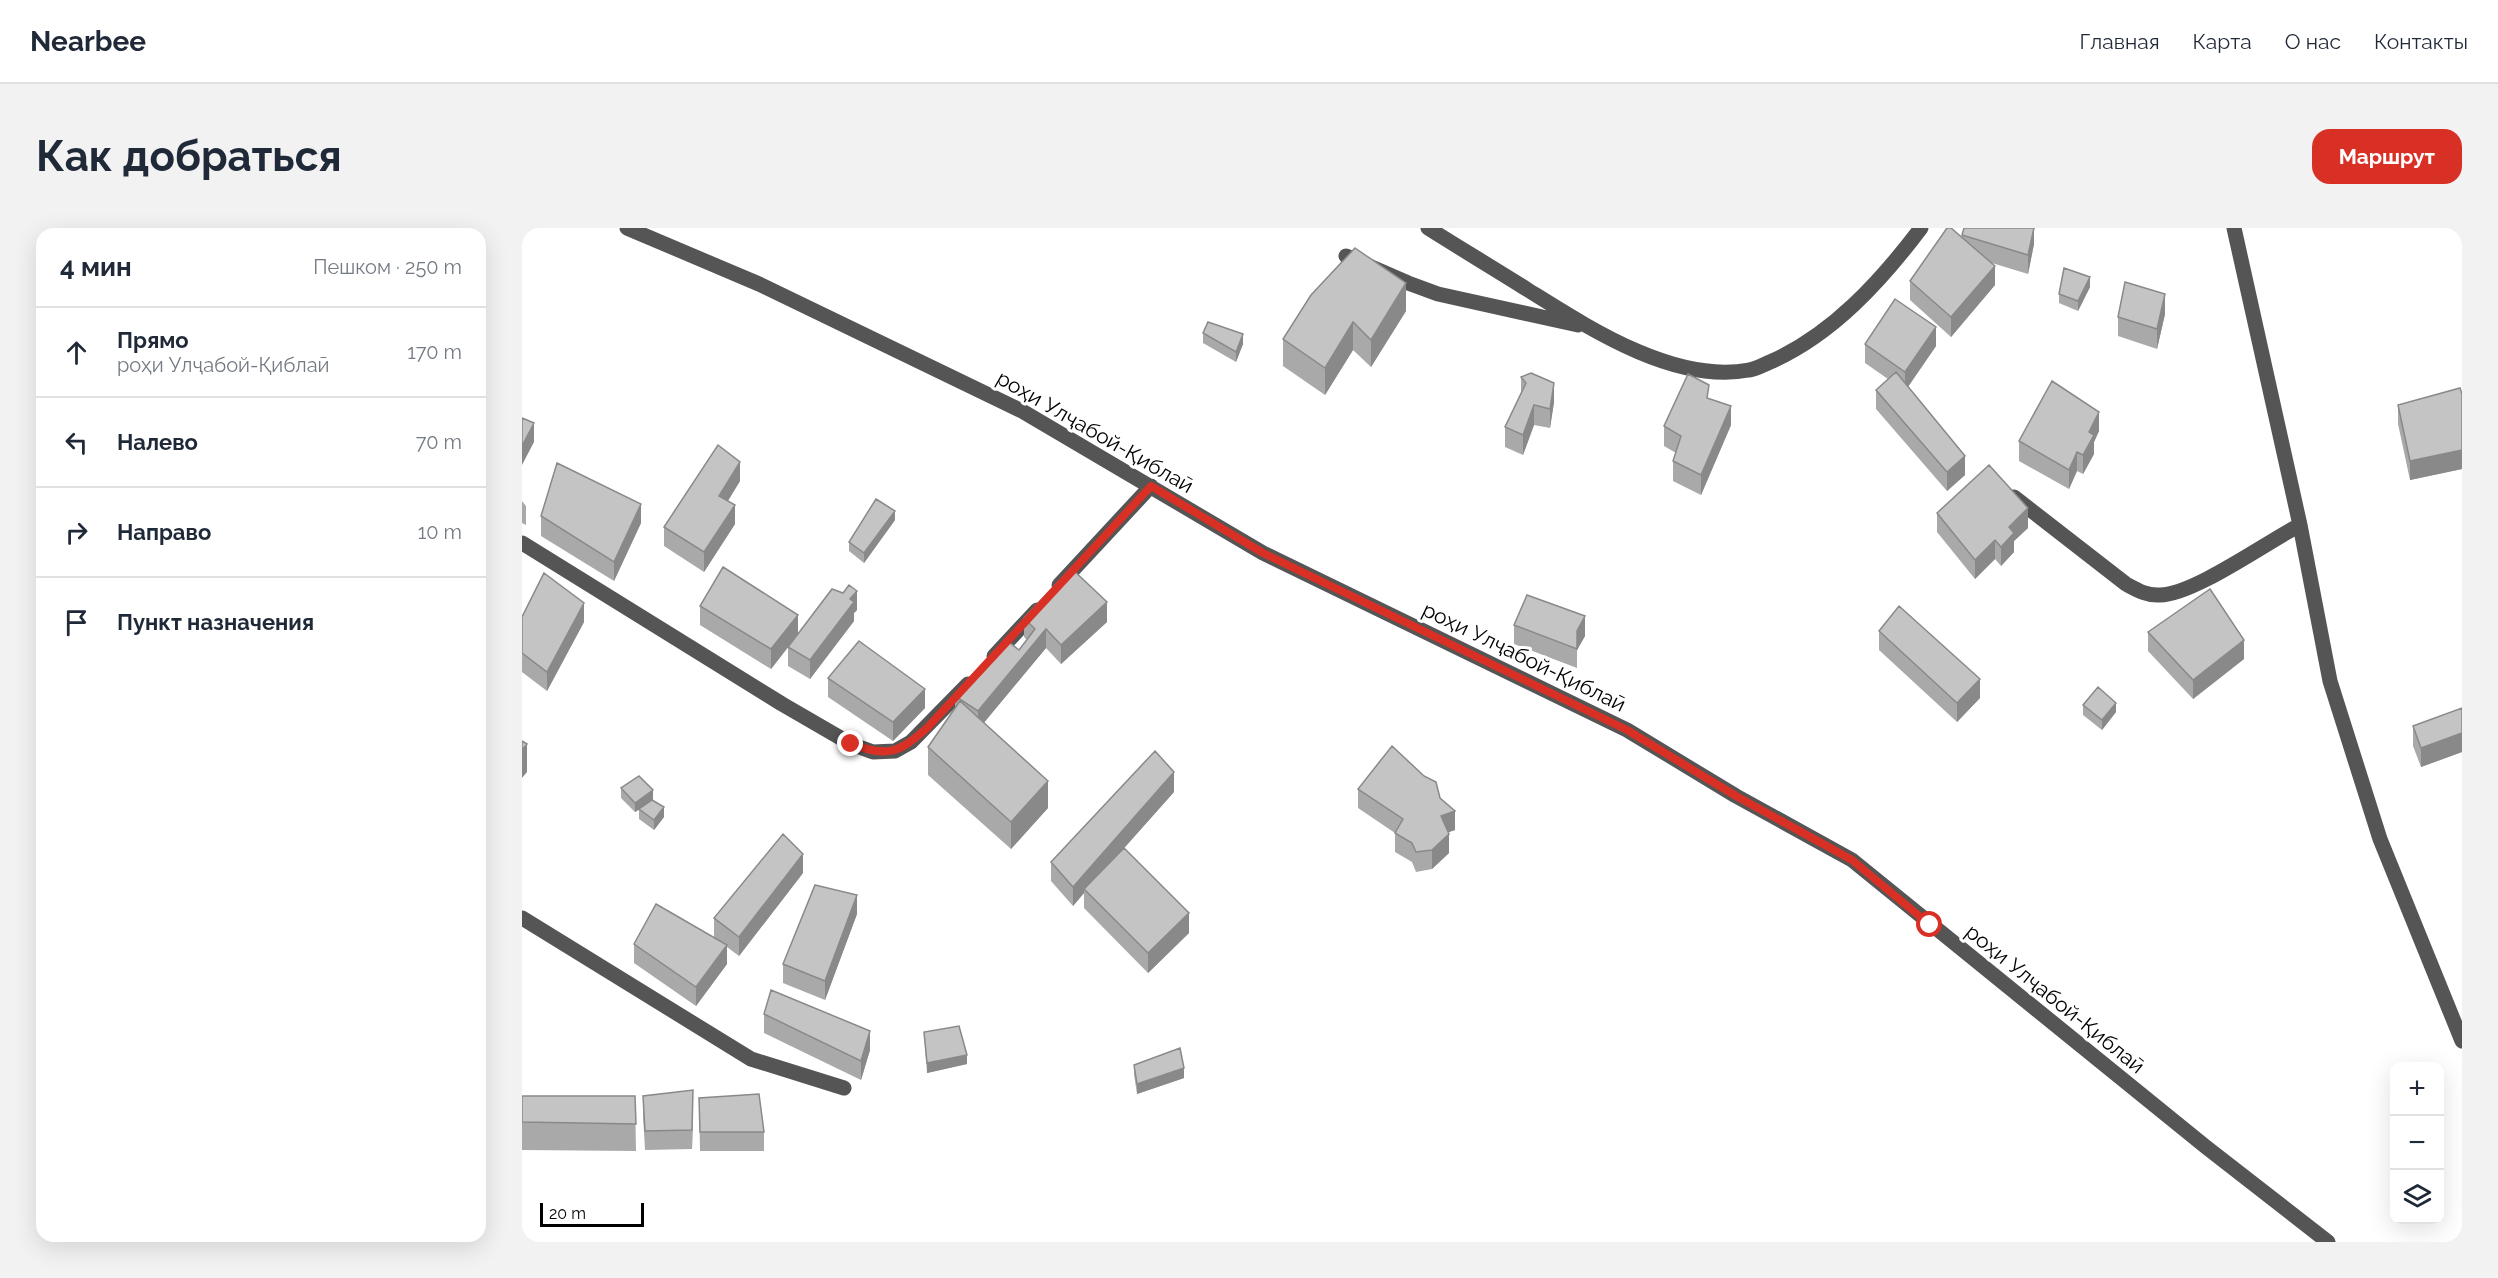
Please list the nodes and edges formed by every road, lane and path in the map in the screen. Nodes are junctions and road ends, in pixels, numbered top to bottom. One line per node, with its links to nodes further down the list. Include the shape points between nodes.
1 (627, 228): 7 (street, роҳи Улҷабой-Қиблаӣ, via 759,284 1022,411)
2 (1428, 228): 6 (street)
3 (1921, 228): 6 (street, via 1860,299 1787,355 1751,370 1722,373 1692,369)
4 (2234, 228): 9 (street)
5 (1346, 256): 6 (street, via 1438,294)
6 (1583, 326)
7 (1151, 486): 10 (street, via 979,672 911,742 895,751 873,752 851,744); 14 (street, роҳи Улҷабой-Қиблаӣ, via 1263,553 1627,730 1852,860)
8 (2007, 492): 9 (street, via 2126,584 2149,594 2168,594 2194,585)
9 (2300, 525): 12 (street, via 2337,704 2380,839)
10 (522, 543)
11 (522, 918): 13 (street, via 752,1059)
12 (2462, 1041)
13 (844, 1088)
14 (2328, 1242)

